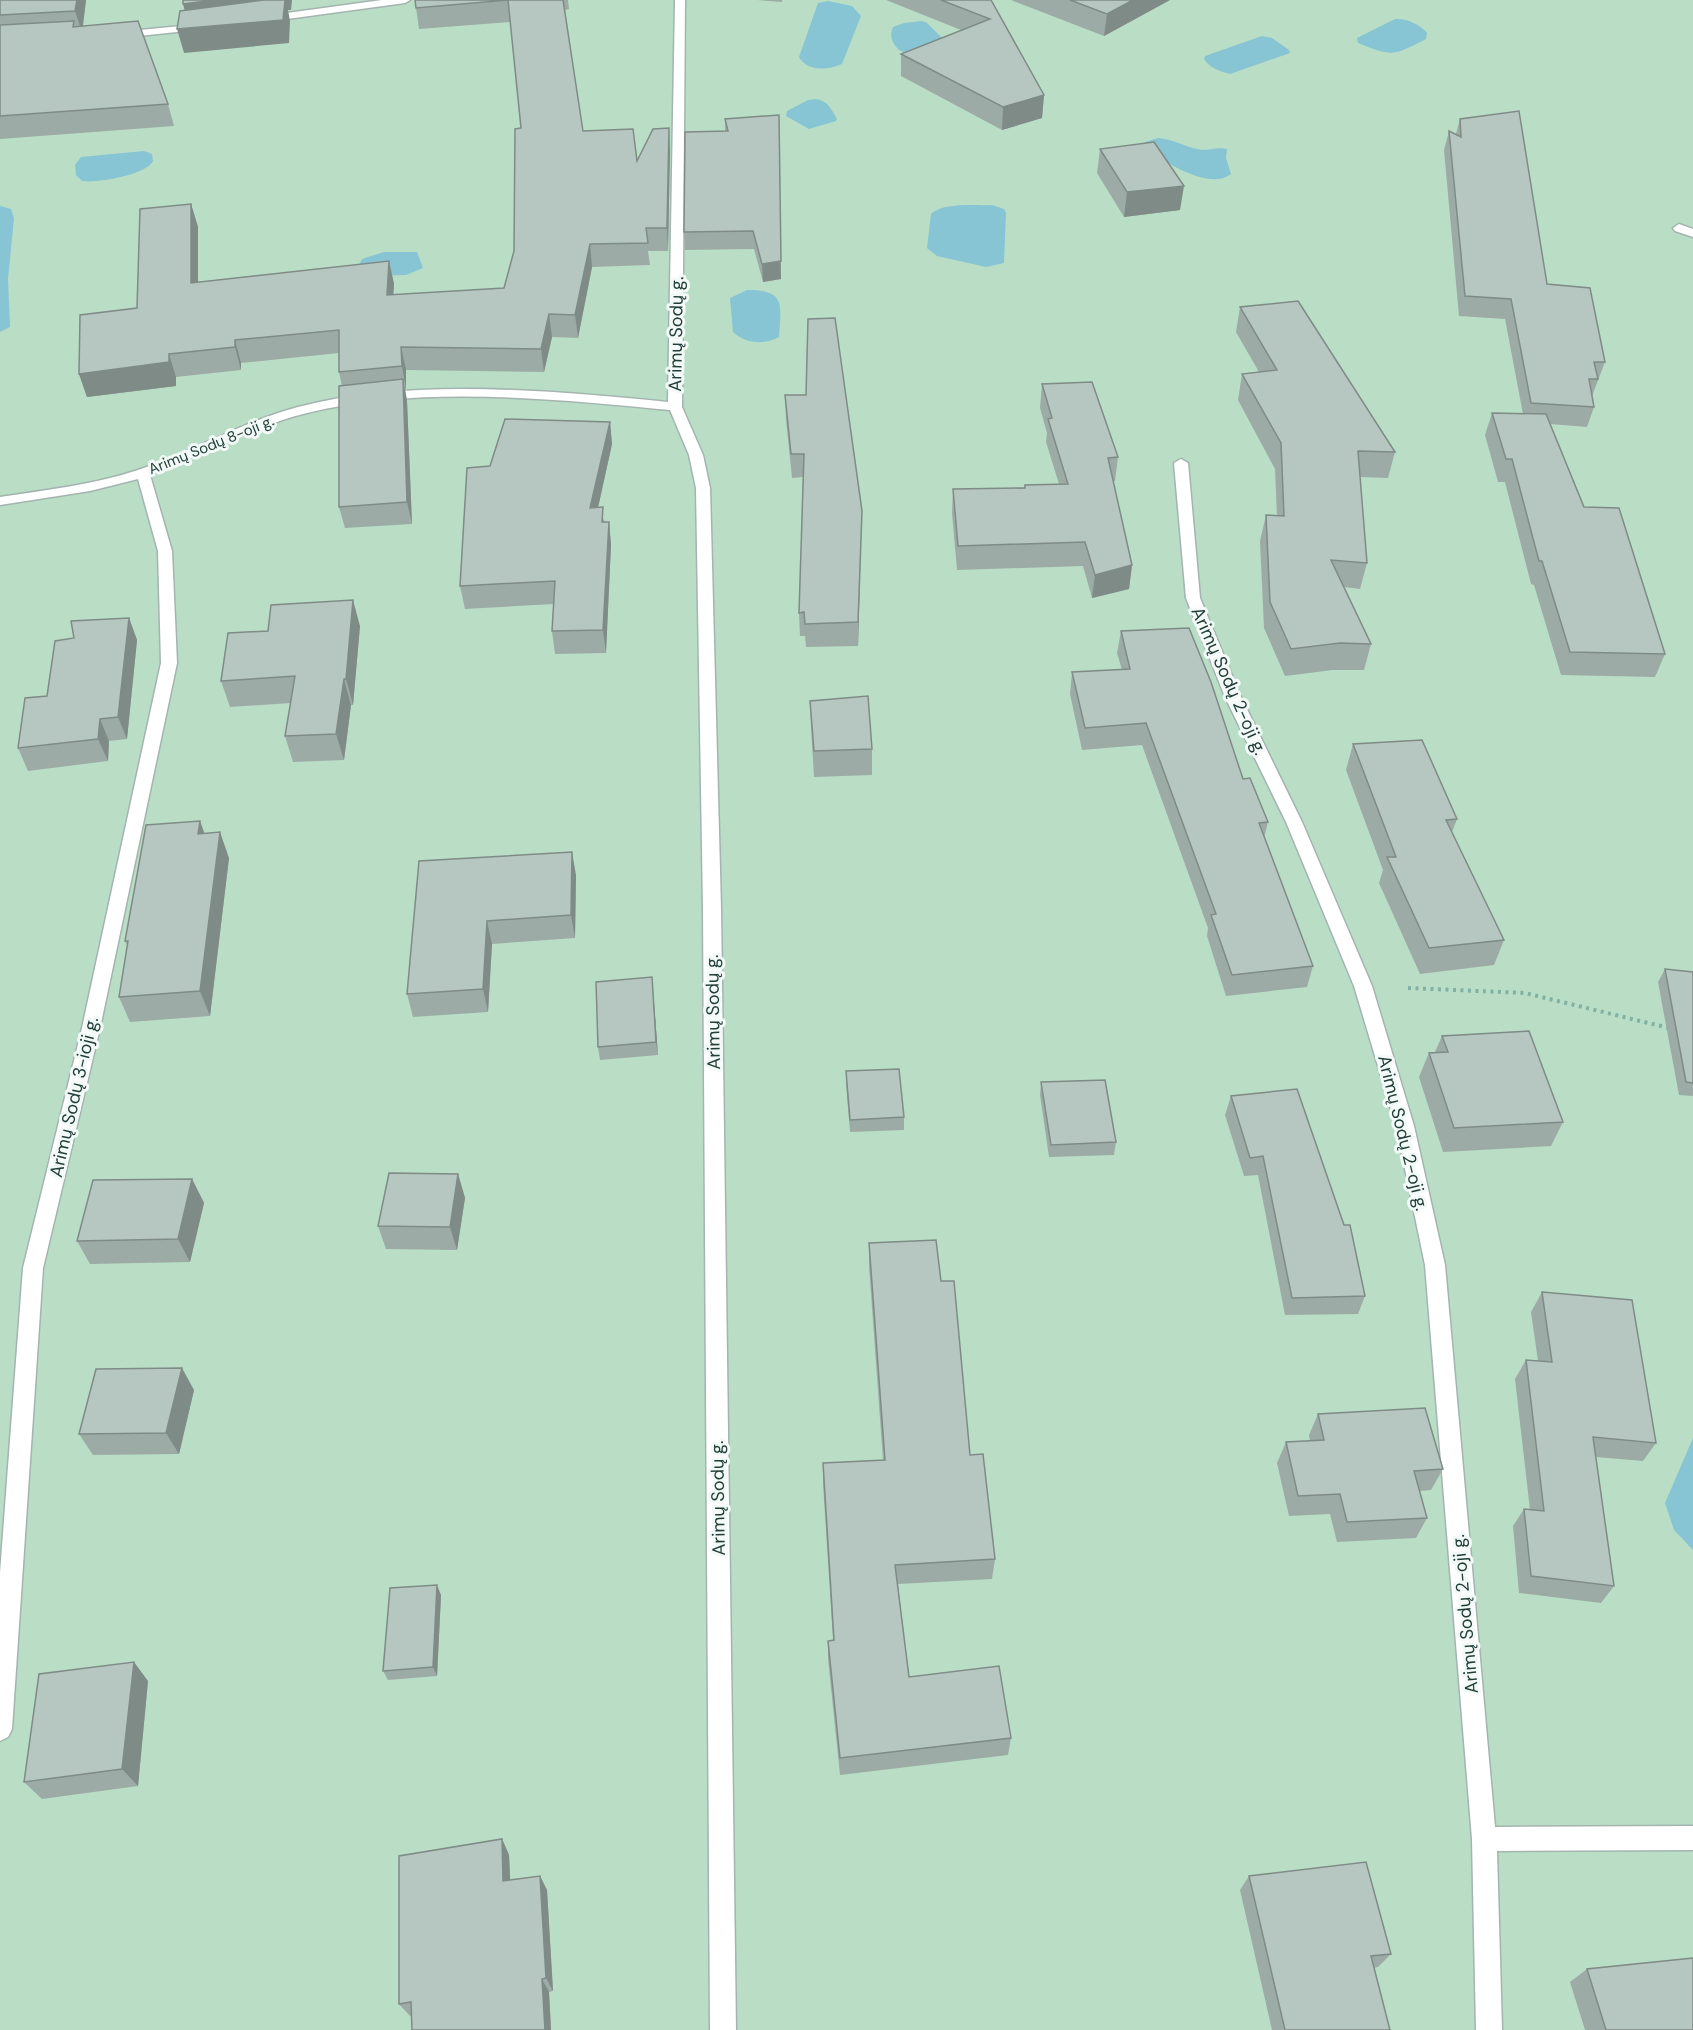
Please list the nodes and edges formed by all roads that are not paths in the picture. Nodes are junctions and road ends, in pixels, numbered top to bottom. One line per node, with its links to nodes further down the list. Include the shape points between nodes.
1 (405, 0): 3 (street)
2 (680, 0): 8 (street, Arimų Sodų g.)
3 (253, 20)
4 (218, 25): 5 (street)
5 (103, 36)
6 (1679, 228): 7 (street)
7 (1693, 232)
8 (675, 407): 10 (street, Arimų Sodų 8-oji g., via 569,396 429,394 325,405 263,422); 15 (street, Arimų Sodų g., via 696,455 703,488 712,908)
9 (1181, 463): 14 (street, Arimų Sodų 2-oji g., via 1193,598 1233,697 1294,822 1363,986 1405,1126 1435,1265)
10 (143, 473): 11 (street, Arimų Sodų 8-oji g., via 101,485); 12 (street, Arimų Sodų 3-ioji g., via 165,551 169,663 91,1028 33,1268)
11 (0, 501)
12 (0, 1729)
13 (1693, 1838): 14 (street)
14 (1484, 1839): 16 (street, Arimų Sodų 2-oji g.)
15 (723, 2030)
16 (1489, 2030)

